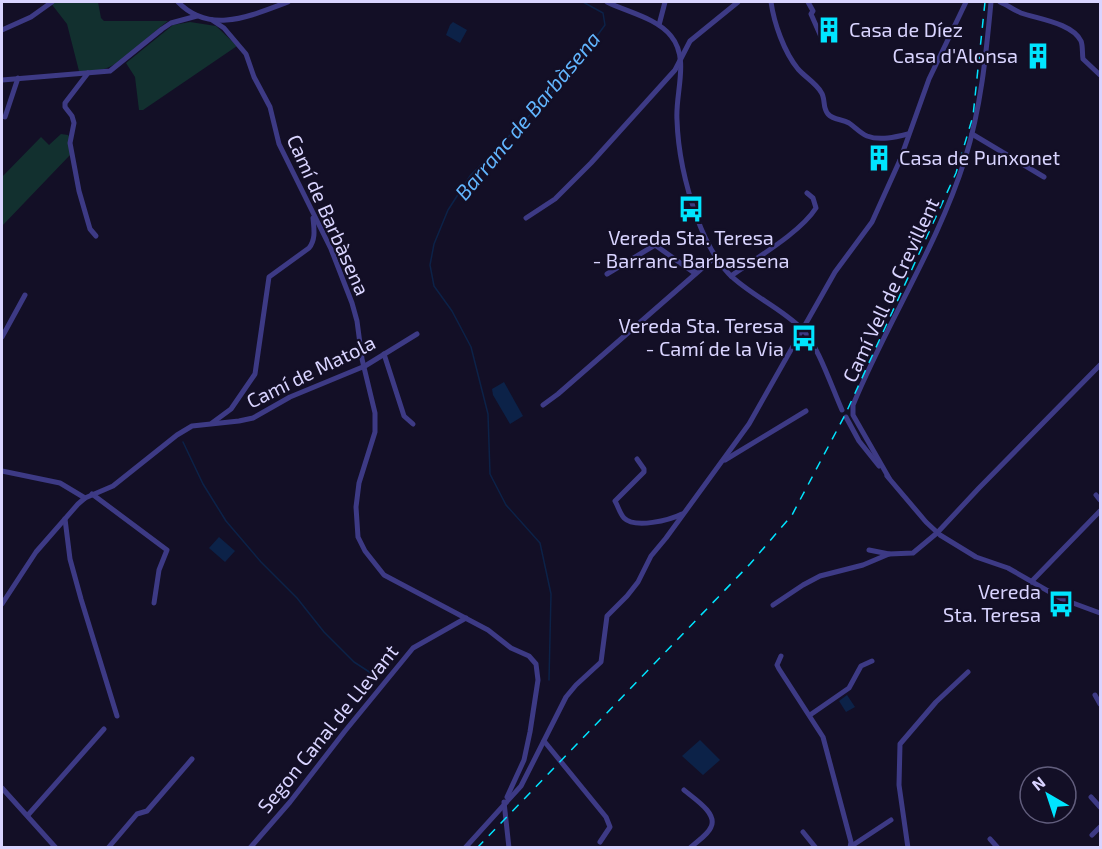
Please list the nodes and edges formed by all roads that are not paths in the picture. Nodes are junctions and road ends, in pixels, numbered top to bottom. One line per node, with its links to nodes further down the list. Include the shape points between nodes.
1 (51, 2): 15 (street, via 31,17)
2 (178, 2): 12 (street)
3 (288, 2): 13 (street, via 244,16)
4 (607, 2): 14 (street)
5 (665, 2): 14 (street)
6 (738, 2): 17 (street, via 690,41)
7 (771, 2): 23 (street, via 790,57 821,91 828,114 868,136)
8 (808, 2): 16 (street)
9 (966, 2): 23 (street)
10 (991, 2): 24 (street, Camí Vell de Crevillent)
11 (1000, 2): 19 (street, via 1071,31 1079,37 1083,59)
12 (196, 16): 13 (street); 18 (street, via 171,23 110,71)
13 (212, 20): 27 (street, Camí de Barbàsena, via 246,54 270,107 279,144)
14 (659, 25): 17 (street, via 671,35)
15 (2, 30)
16 (822, 39)
17 (681, 57): 28 (street, via 675,70 591,163 555,199); 30 (street, via 677,120 680,152 698,220)
18 (88, 73): 20 (street); 29 (street, via 65,107 74,123 70,143 90,230)
19 (1101, 75)
20 (18, 78): 21 (street); 22 (street)
21 (2, 80)
22 (5, 117)
23 (908, 134): 35 (street, via 872,222 835,272)
24 (972, 134): 25 (street); 50 (street, Camí Vell de Crevillent, via 950,201 853,405 853,415)
25 (1044, 177)
26 (807, 193): 33 (street, via 816,204 814,212)
27 (313, 214): 40 (street, Camí de Barbàsena, via 332,249 352,303); 45 (street, via 313,244 269,277 255,374 231,409)
28 (526, 218)
29 (96, 236)
30 (716, 256): 31 (street); 33 (street)
31 (700, 270): 32 (street, via 693,272 655,245); 41 (street)
32 (608, 274)
33 (731, 276): 35 (street)
34 (25, 295): 37 (street)
35 (802, 329): 42 (street); 48 (street, via 764,400)
36 (417, 334): 38 (street, Camí de Matola)
37 (2, 337)
38 (384, 354): 40 (street, Camí de Matola); 46 (street, via 404,416)
39 (1101, 365): 56 (street)
40 (365, 366): 45 (street, Camí de Matola, via 290,397 253,418); 64 (street, Camí de Barbàsena, via 375,432 359,483 358,537 384,575)
41 (543, 405)
42 (842, 410)
43 (806, 411): 48 (street)
44 (846, 417): 50 (street, via 859,441)
45 (211, 424): 51 (street, Camí de Matola, via 192,426 113,486)
46 (413, 424)
47 (637, 459): 54 (street, via 644,472 615,501 623,518 647,523)
48 (721, 463): 54 (street)
49 (2, 471): 52 (street, via 60,483)
50 (889, 478): 56 (street)
51 (92, 494): 52 (street, Camí de Matola); 60 (street, via 167,550 159,570)
52 (85, 498): 55 (street, Camí de Matola)
53 (1101, 511): 59 (street)
54 (683, 513): 73 (street, via 632,589 607,616 601,662 566,697)
55 (65, 519): 61 (street, Camí de Matola, via 36,552); 71 (street, via 70,559)
56 (937, 533): 58 (street, via 913,553); 59 (street, via 976,557 1008,568)
57 (869, 550): 58 (street)
58 (889, 554): 62 (street, via 820,576)
59 (1031, 582): 63 (street)
60 (154, 603)
61 (2, 604)
62 (773, 605)
63 (1101, 614)
64 (466, 618): 78 (street, Camí de Barbàsena, via 529,656 538,670 536,703 524,760); 90 (street, Segon Canal de Llevant, via 414,648)
65 (781, 656): 70 (street, via 779,669)
66 (872, 661): 70 (street, via 861,666 849,688)
67 (968, 672): 95 (street, via 900,744 899,785)
68 (1095, 695): 69 (street)
69 (1101, 704)
70 (810, 715): 87 (street, via 824,737)
71 (117, 716)
72 (104, 729): 80 (street)
73 (544, 741): 78 (street, via 521,786); 86 (street, via 606,817 610,827)
74 (192, 759): 89 (street, via 147,812 137,814)
75 (2, 788): 80 (street)
76 (684, 790): 93 (street, via 710,814 713,822 711,829)
77 (1091, 797): 79 (street)
78 (504, 802): 91 (street); 92 (street)
79 (1101, 807)
80 (28, 815): 88 (street)
81 (891, 820): 87 (street)
82 (1101, 827): 84 (street)
83 (803, 832): 94 (street)
84 (1092, 835)
85 (990, 839): 96 (street)
86 (600, 842)
87 (850, 847)
88 (56, 848)
89 (108, 848)
90 (250, 848)
91 (465, 848)
92 (509, 848)
93 (690, 848)
94 (816, 848)
95 (908, 848)
96 (998, 848)

